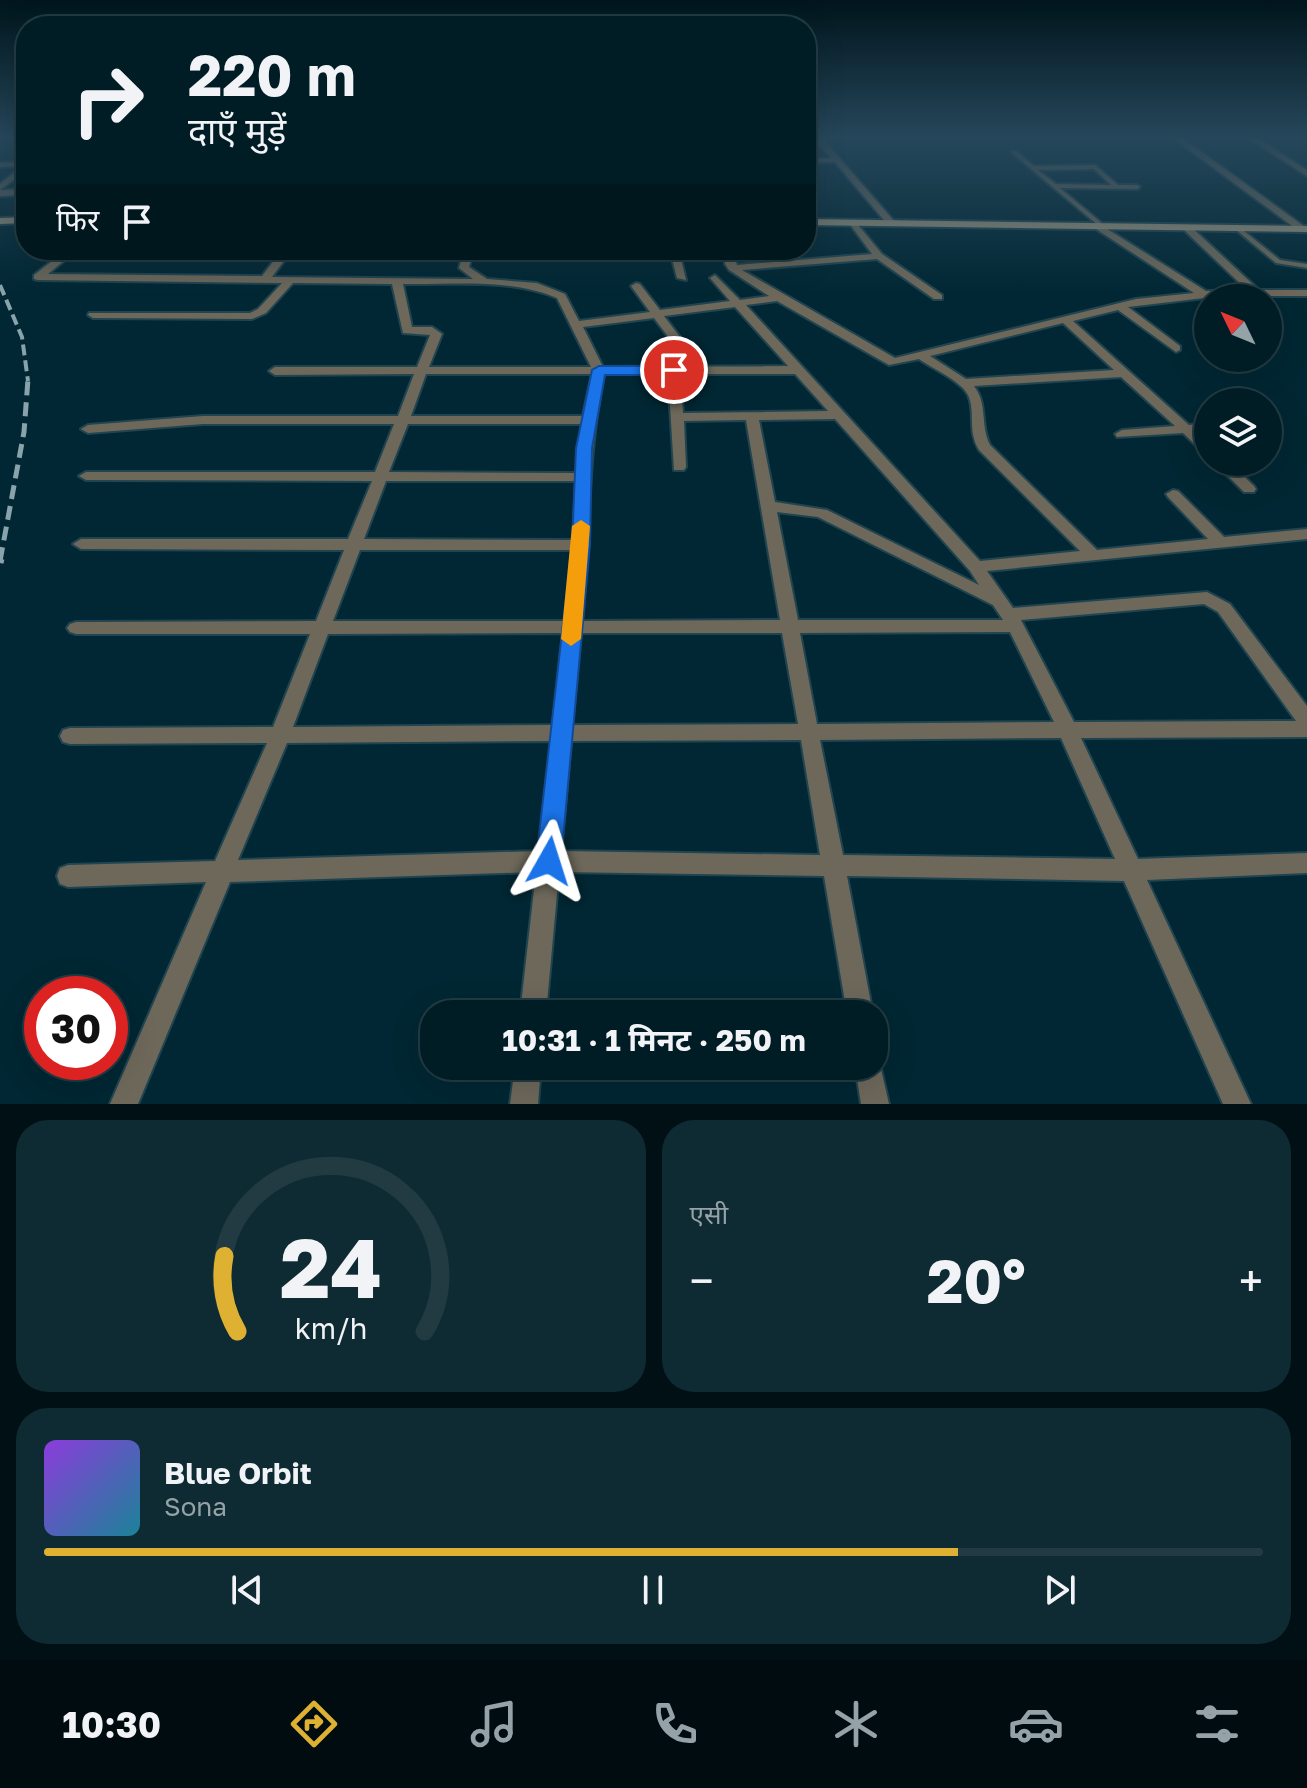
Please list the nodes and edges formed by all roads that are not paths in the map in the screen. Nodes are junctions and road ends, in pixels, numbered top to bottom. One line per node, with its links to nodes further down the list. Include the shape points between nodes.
1 (862, 190): 6 (street)
2 (1058, 190): 7 (lane)
3 (1249, 190): 10 (street)
4 (816, 222): 5 (street)
5 (854, 223): 6 (street); 11 (street)
6 (891, 223): 7 (street)
7 (1099, 225): 8 (street); 27 (street)
8 (1186, 227): 9 (street); 25 (street)
9 (1237, 228): 10 (street); 17 (lane, via 1278,262)
10 (1305, 229)
11 (879, 256): 18 (street); 31 (street)
12 (59, 260): 21 (street, via 38,277)
13 (279, 260): 21 (street)
14 (466, 260): 24 (street, via 464,268)
15 (676, 260): 19 (street)
16 (731, 260): 18 (street)
17 (1307, 266)
18 (733, 268): 32 (street)
19 (682, 278)
20 (715, 278): 33 (street)
21 (265, 279): 22 (street)
22 (290, 280): 23 (street); 35 (street, via 252,316)
23 (397, 281): 24 (street); 46 (street, via 407,331 437,332)
24 (484, 282): 38 (street, via 547,288 561,296)
25 (1247, 284)
26 (636, 286): 36 (street)
27 (1194, 288)
28 (1282, 293): 29 (street)
29 (1307, 293)
30 (1194, 295): 34 (street)
31 (938, 297)
32 (776, 298): 33 (street); 41 (street, via 888,362)
33 (739, 304): 36 (street); 44 (street)
34 (1120, 306): 37 (street); 39 (street)
35 (93, 315)
36 (656, 315): 38 (street); 40 (street)
37 (1068, 322): 41 (street); 47 (street)
38 (576, 325): 42 (street)
39 (1176, 348)
40 (683, 349)
41 (923, 357): 48 (street)
42 (599, 370): 43 (street); 46 (street); 53 (street)
43 (674, 370): 44 (street); 51 (street)
44 (800, 370): 49 (street)
45 (275, 371): 46 (street)
46 (420, 372): 52 (street)
47 (1124, 373): 48 (street); 54 (street)
48 (960, 383): 72 (street, via 974,396 975,434 984,447)
49 (840, 415): 50 (street); 73 (street)
50 (752, 416): 51 (street); 66 (street)
51 (677, 417): 59 (street)
52 (405, 420): 53 (street); 56 (street, via 203,420); 63 (street)
53 (587, 420): 62 (street)
54 (1187, 428): 55 (street); 57 (street); 58 (street)
55 (1194, 428)
56 (88, 429)
57 (1122, 434)
58 (1194, 435)
59 (679, 467)
60 (86, 476): 63 (street)
61 (1236, 476): 64 (street)
62 (581, 477): 63 (street); 71 (street)
63 (382, 479): 70 (street)
64 (1249, 489)
65 (1173, 494): 68 (street)
66 (768, 506): 74 (street, via 836,519); 76 (street)
67 (1307, 534): 68 (street)
68 (1221, 543): 72 (street)
69 (81, 544): 70 (street)
70 (356, 545): 71 (street); 78 (street)
71 (581, 545): 75 (street)
72 (1095, 557): 73 (street)
73 (976, 567): 74 (street)
74 (1006, 613): 76 (street); 79 (street, via 1207,598 1224,608); 82 (street)
75 (572, 627): 76 (street); 78 (street); 84 (street)
76 (789, 627): 81 (street)
77 (76, 628): 78 (street)
78 (324, 628): 83 (street)
79 (1307, 721)
80 (1307, 729): 82 (street)
81 (810, 733): 82 (street); 84 (street); 87 (street)
82 (1069, 733): 90 (street)
83 (280, 735): 84 (street); 85 (street); 89 (street)
84 (561, 735): 86 (street)
85 (70, 736)
86 (549, 861): 87 (street); 89 (street); 92 (street)
87 (835, 863): 90 (street); 93 (street)
88 (1307, 863): 90 (street)
89 (224, 868): 91 (street); 96 (street)
90 (1130, 870): 99 (street)
91 (68, 876)
92 (534, 1000)
93 (858, 1000)
94 (527, 1080): 97 (street)
95 (871, 1080): 98 (street)
96 (124, 1104)
97 (524, 1104)
98 (875, 1104)
99 (1237, 1104)

